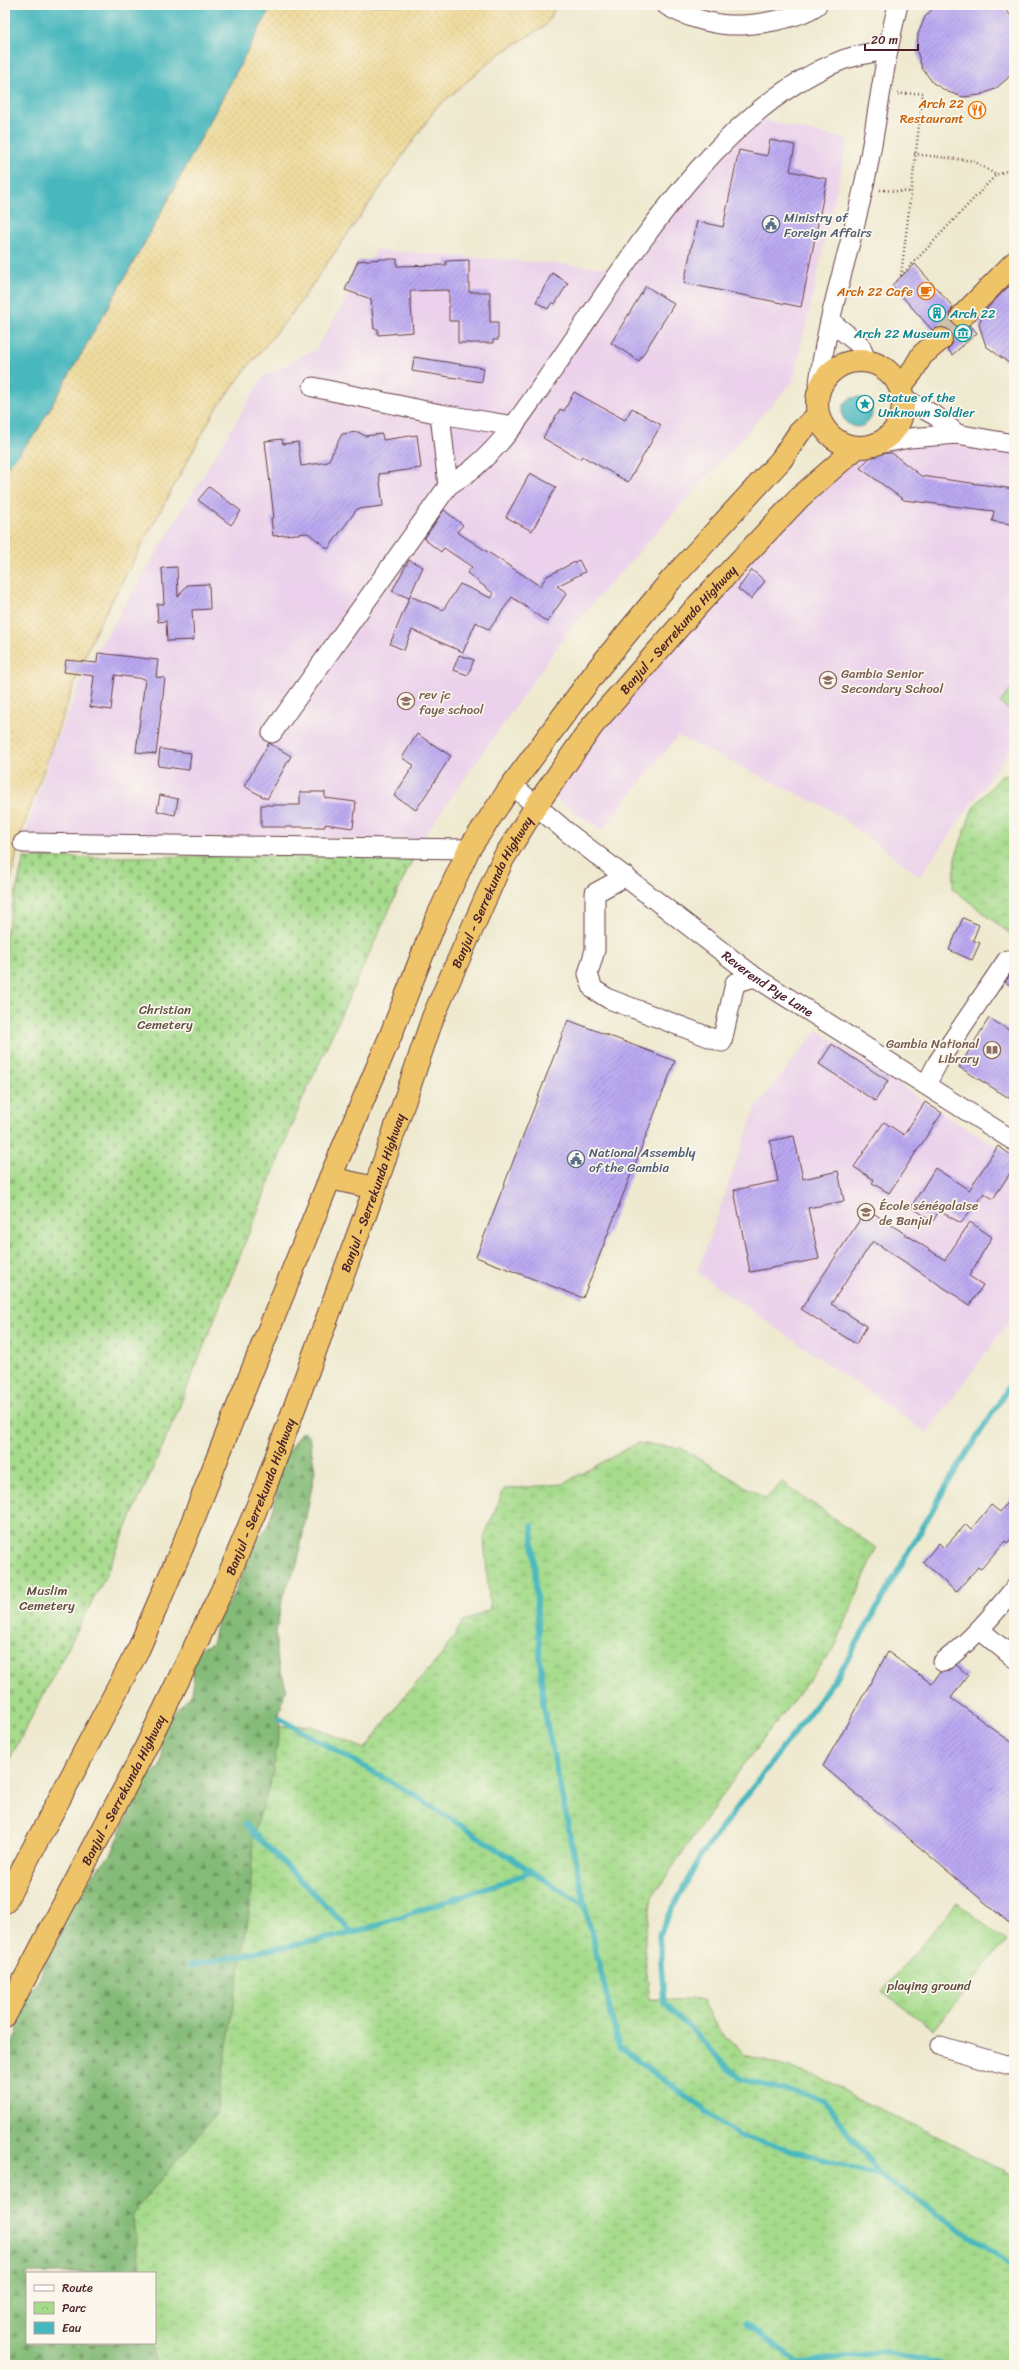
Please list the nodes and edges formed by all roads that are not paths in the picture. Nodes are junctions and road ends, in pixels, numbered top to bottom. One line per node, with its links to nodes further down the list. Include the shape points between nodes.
1 (666, 5): 2 (street, via 692,17 730,25 766,22 793,16 807,12)
2 (817, 5)
3 (898, 5): 4 (street)
4 (886, 50): 7 (street, via 864,188); 15 (street, via 840,61 803,80 759,110 714,152 671,202)
5 (1014, 263): 6 (highway)
6 (962, 316)
7 (830, 321): 10 (street, via 860,345); 13 (street, via 820,364)
8 (941, 339): 9 (highway)
9 (922, 355): 10 (highway); 12 (highway)
10 (876, 365): 12 (highway); 13 (highway, via 854,361 842,365 827,377)
11 (313, 387): 14 (street)
12 (901, 392): 16 (street); 17 (highway, via 901,416 898,425)
13 (818, 404): 19 (highway, via 826,431 839,442); 22 (highway, via 781,460 671,580 600,666)
14 (440, 414): 15 (street); 20 (street)
15 (514, 426): 20 (street, via 476,467)
16 (957, 434): 17 (street); 18 (street)
17 (878, 444): 19 (highway)
18 (1014, 444)
19 (856, 448): 23 (highway, Banjul - Serrekunda Highway, via 800,497 699,604 593,725)
20 (448, 486): 21 (street)
21 (272, 733)
22 (512, 785): 23 (street, Reverend Pye Lane); 25 (highway)
23 (536, 806): 26 (street, Reverend Pye Lane); 32 (highway, Banjul - Serrekunda Highway, via 503,859 433,1017)
24 (23, 843): 25 (street)
25 (469, 849): 31 (highway, via 436,920 390,1038)
26 (626, 876): 28 (street, Reverend Pye Lane); 28 (street, via 595,893 595,950 588,974 593,989 609,998 722,1042 735,983)
27 (1007, 960): 29 (street, via 938,1062)
28 (755, 977): 29 (street, Reverend Pye Lane)
29 (926, 1085): 30 (street, Reverend Pye Lane)
30 (1014, 1141)
31 (330, 1178): 32 (highway); 37 (highway, via 184,1543 139,1648)
32 (375, 1188): 38 (highway, Banjul - Serrekunda Highway, via 266,1485 226,1582 143,1753)
33 (1014, 1589): 34 (street)
34 (980, 1630): 35 (street); 36 (street)
35 (1014, 1658)
36 (943, 1662)
37 (5, 1902)
38 (5, 2016)
39 (940, 2046): 40 (street, via 1006,2065)
40 (1014, 2064)

